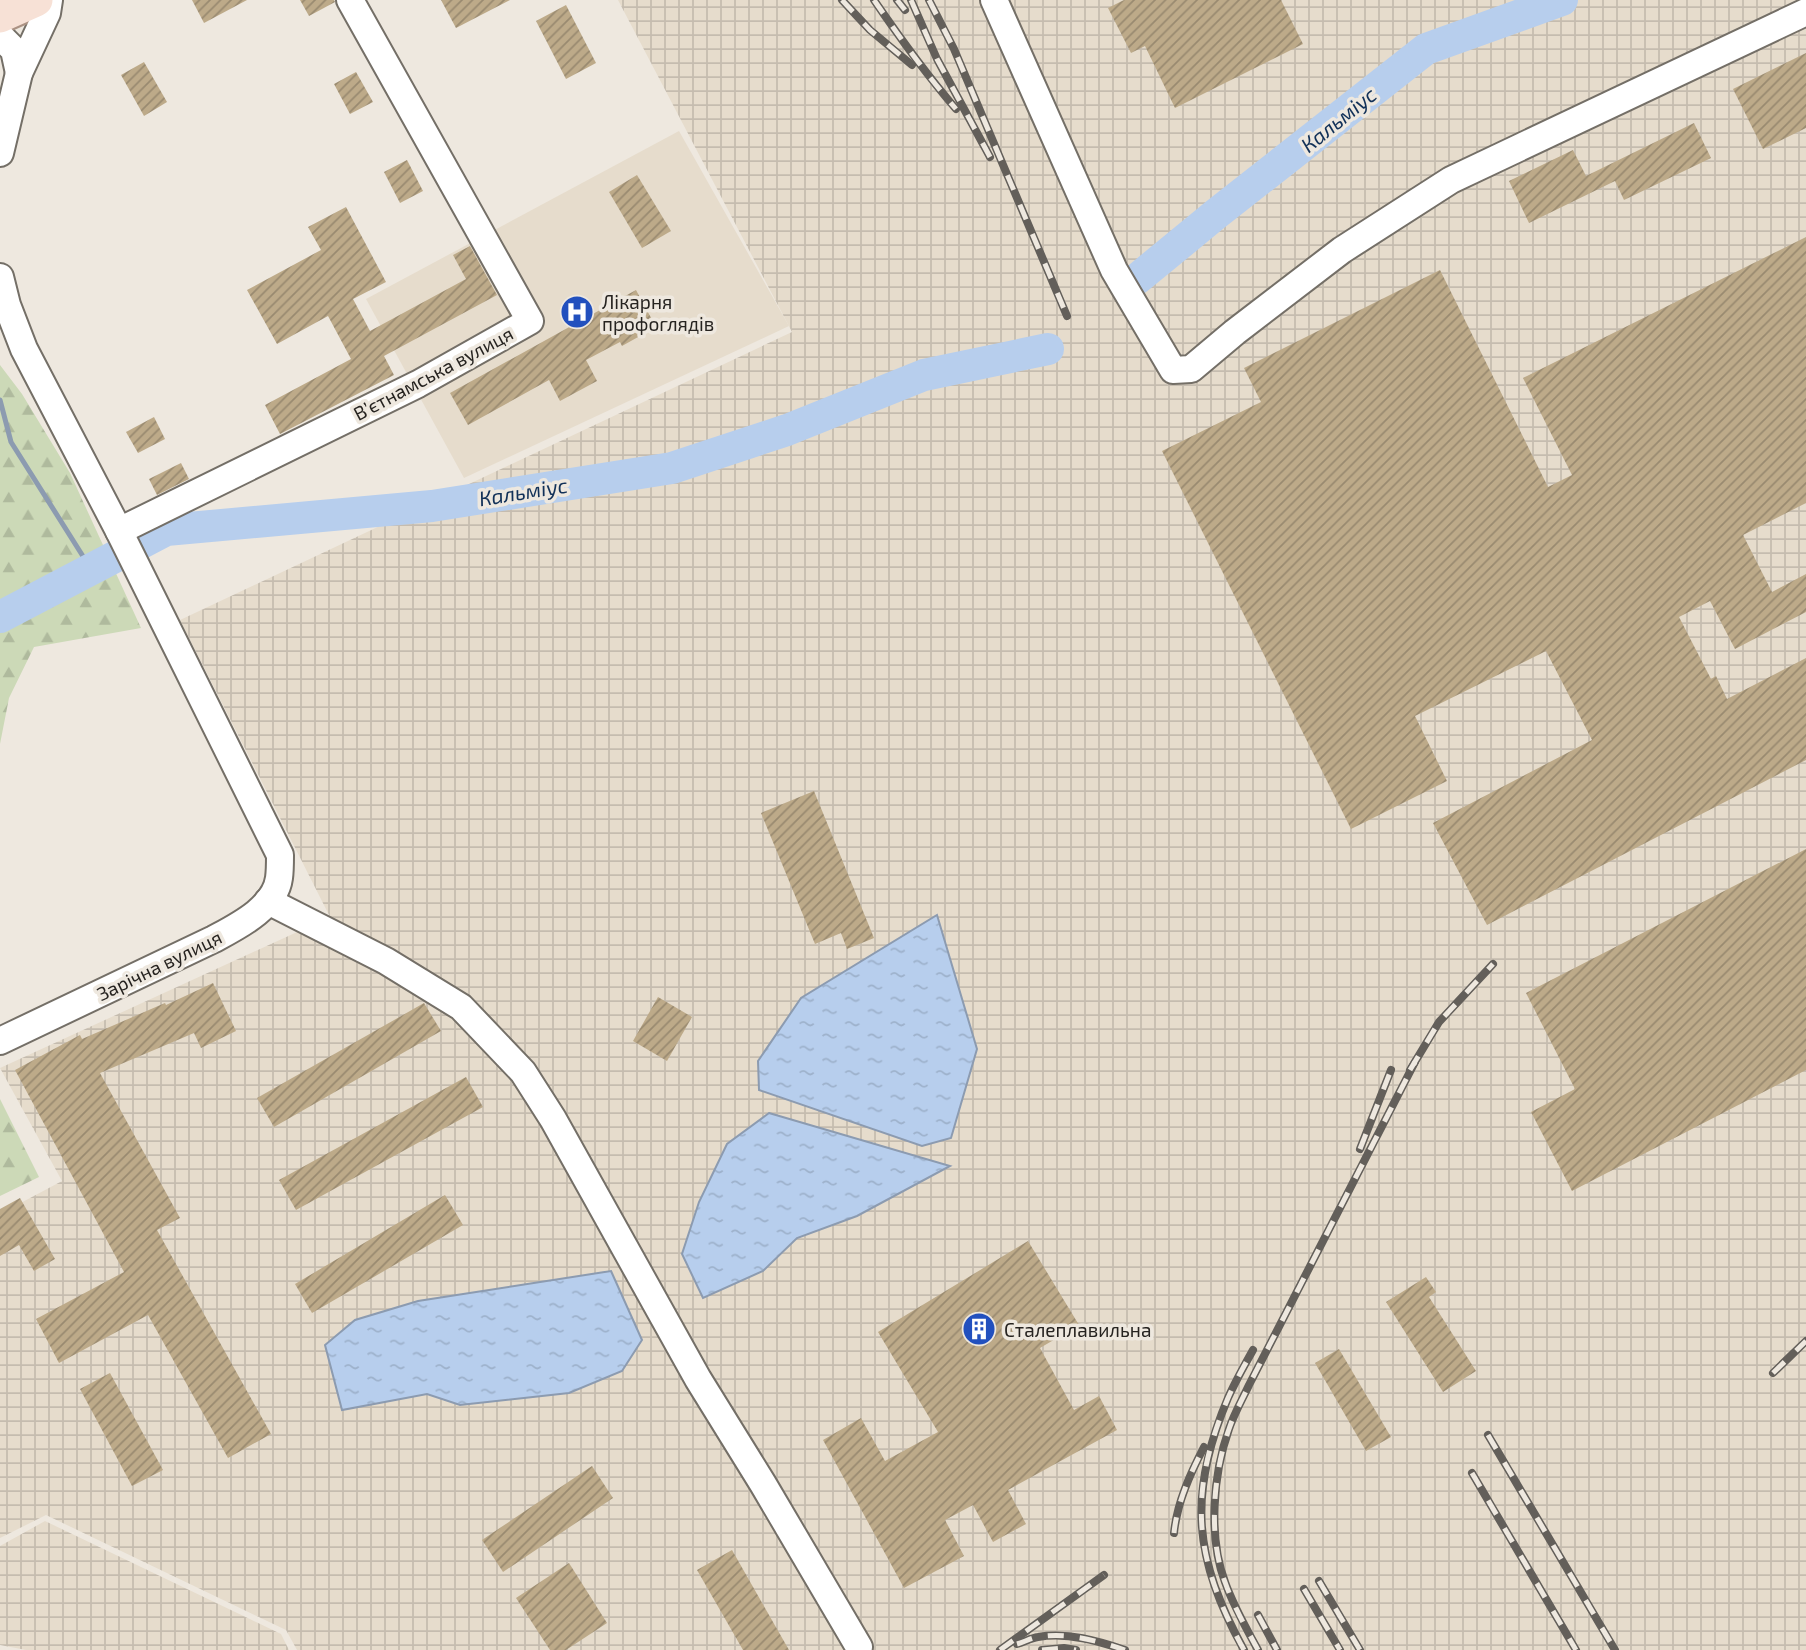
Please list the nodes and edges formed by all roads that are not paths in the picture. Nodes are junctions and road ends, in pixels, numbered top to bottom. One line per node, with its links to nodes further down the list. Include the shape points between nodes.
1 (36, 0): 6 (main road)
2 (49, 0): 8 (street)
3 (350, 0): 11 (street, В’єтнамська вулиця, via 530,321 418,384)
4 (994, 0): 5 (street, via 1114,270 1173,370 1191,369 1342,250 1451,180)
5 (1806, 12)
6 (0, 16)
7 (0, 36): 8 (street, via 14,50)
8 (19, 73): 9 (street)
9 (0, 153)
10 (0, 277): 11 (street, via 24,349)
11 (119, 531): 12 (street, Зарічна вулиця, via 280,855 279,881)
12 (268, 901): 13 (street, Зарічна вулиця, via 248,920 214,939); 14 (street, via 386,961 461,1007 523,1072 698,1379)
13 (0, 1041)
14 (859, 1647)

